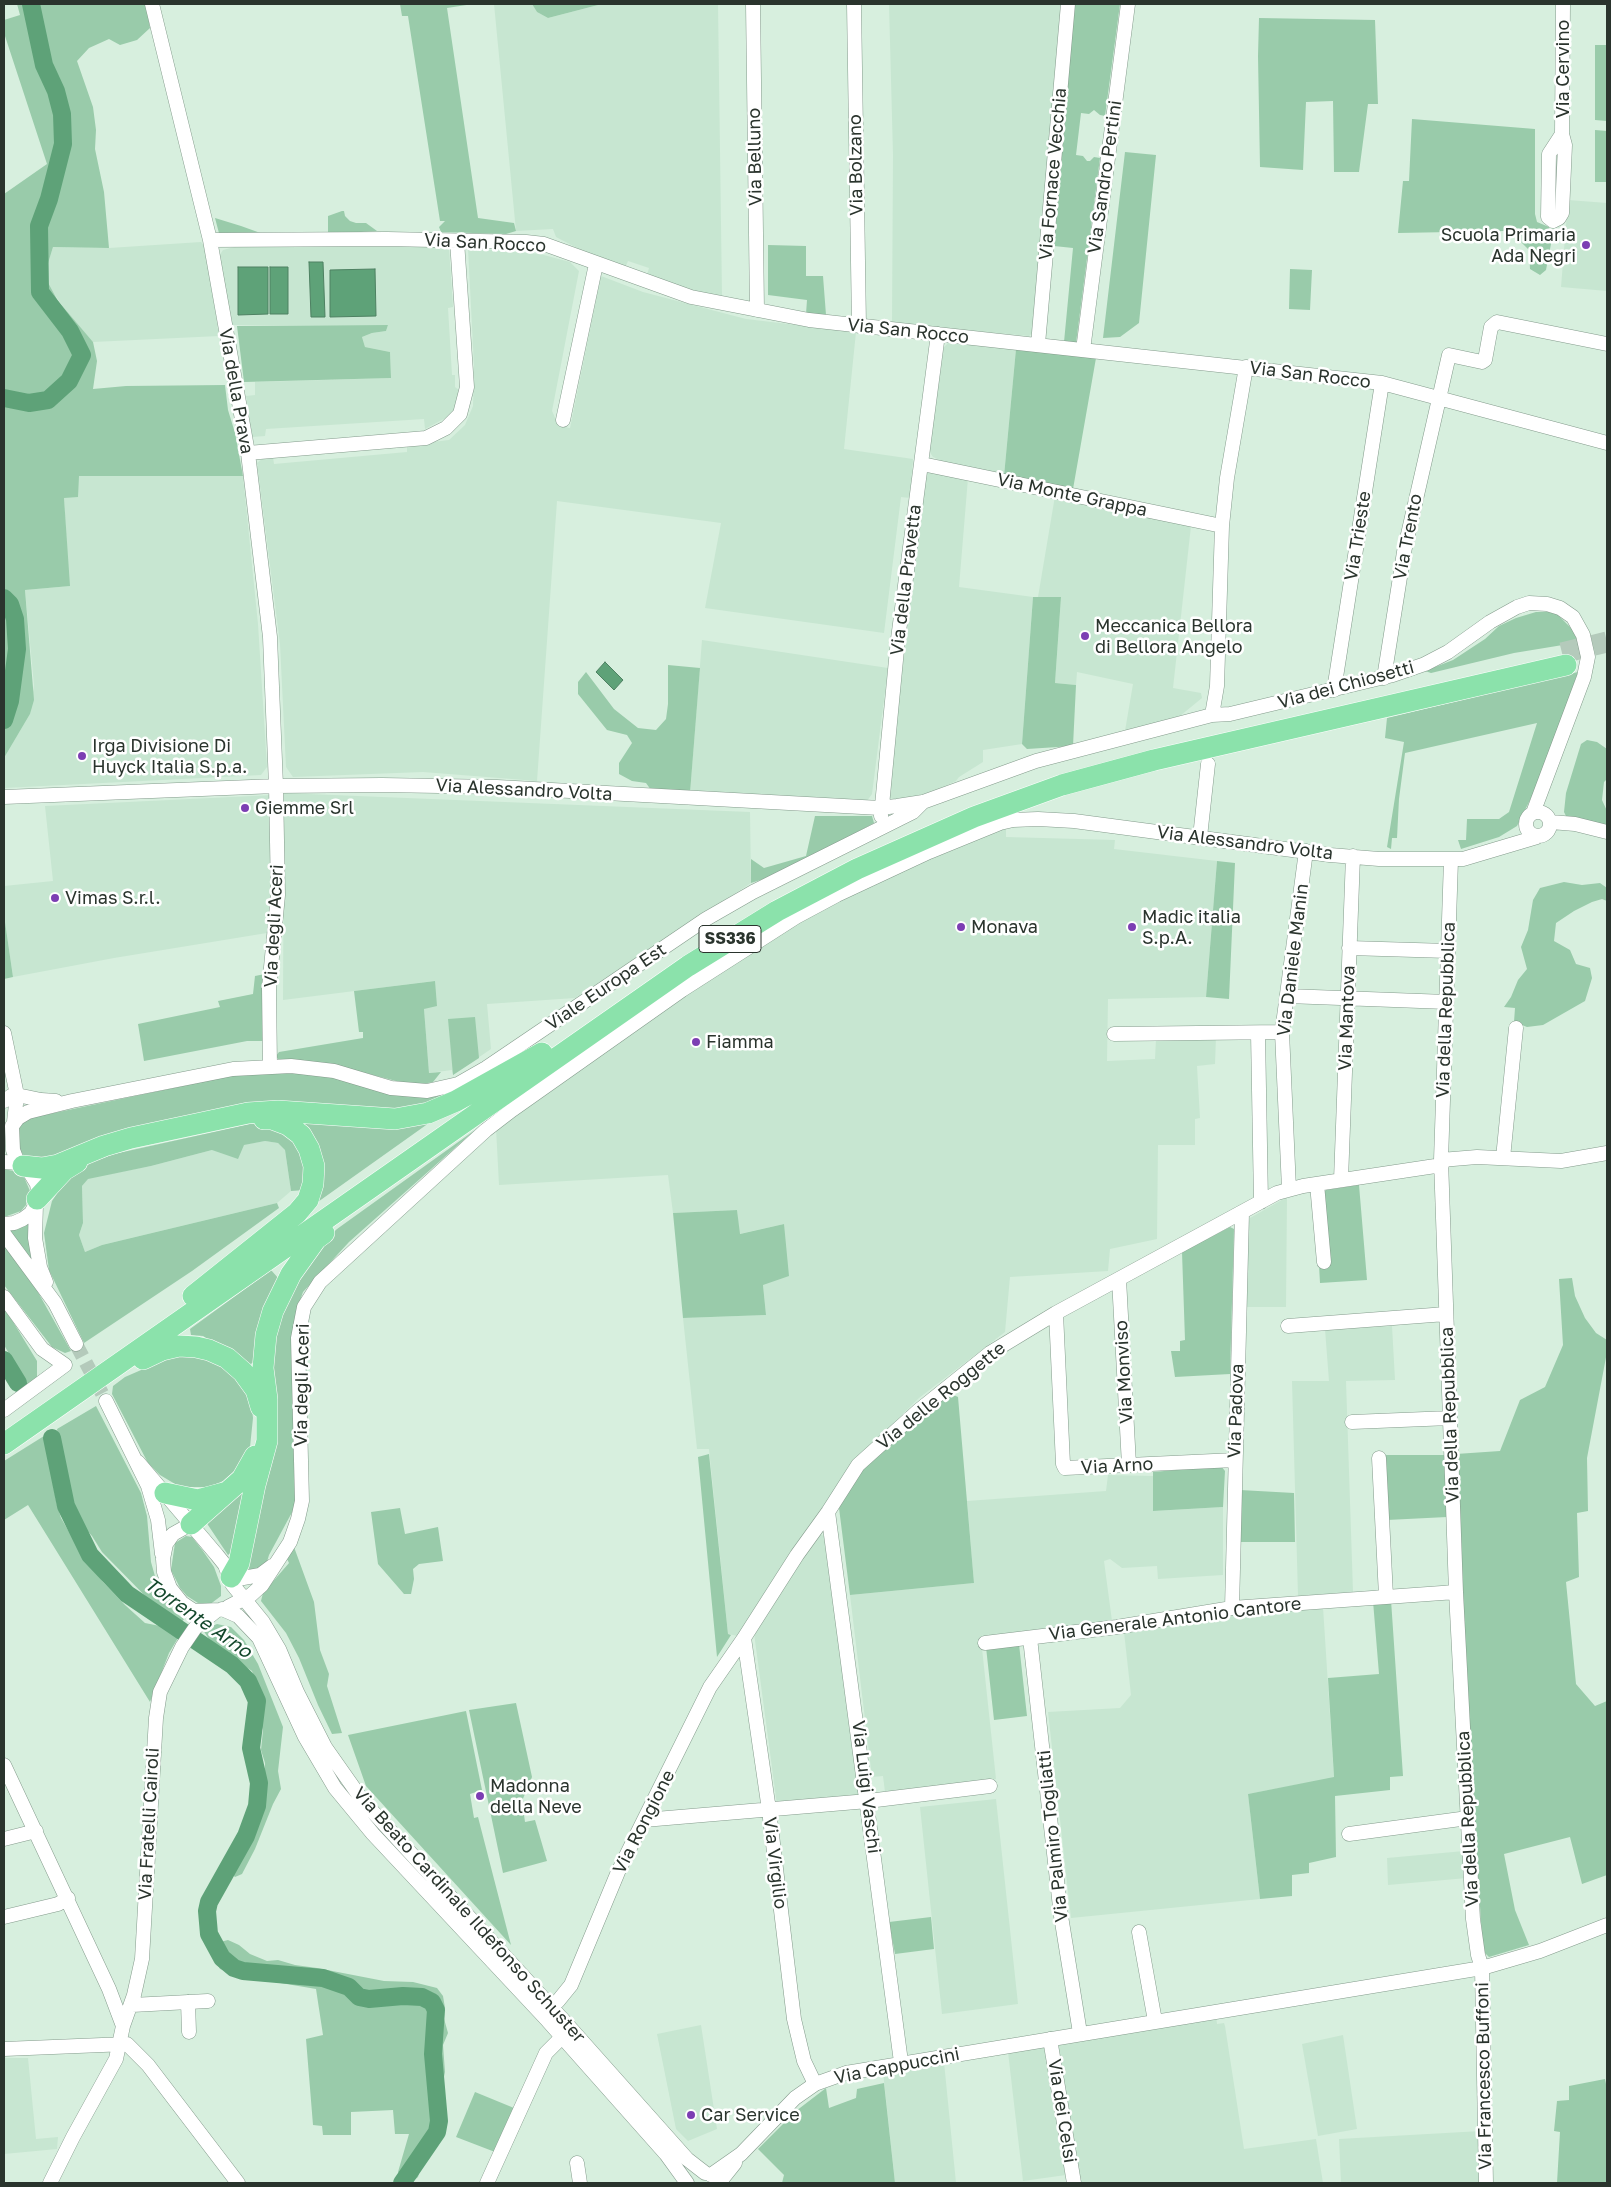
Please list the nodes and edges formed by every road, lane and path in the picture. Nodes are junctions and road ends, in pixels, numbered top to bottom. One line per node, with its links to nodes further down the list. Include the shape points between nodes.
1 (152, 4): 8 (street, Via della Prava)
2 (753, 4): 11 (street, Via Belluno)
3 (854, 4): 12 (street, Via Bolzano)
4 (1068, 4): 14 (street, Via Fornace Vecchia)
5 (1128, 4): 16 (street, Via Sandro Pertini)
6 (1563, 4): 7 (street, Via Cervino)
7 (1562, 134): 7 (street, Via Cervino, via 1548,154 1548,217 1553,221 1562,213 1565,145)
8 (210, 240): 9 (street, Via San Rocco); 22 (street, Via della Prava)
9 (457, 241): 10 (street, Via San Rocco, via 544,244); 22 (street, via 467,387 460,414 446,428 426,438)
10 (596, 264): 11 (street, Via San Rocco, via 691,297); 20 (street)
11 (757, 310): 12 (street, Via San Rocco)
12 (859, 326): 13 (street, Via San Rocco)
13 (938, 334): 14 (street, Via San Rocco); 23 (street, Via della Pravetta)
14 (1038, 344): 16 (street, Via San Rocco)
15 (1607, 344): 19 (street, Via Trento, via 1494,323 1485,360 1448,354)
16 (1083, 350): 17 (street, Via San Rocco)
17 (1246, 367): 18 (street, Via San Rocco); 24 (street)
18 (1382, 383): 19 (street, Via San Rocco); 26 (street, Via Trieste)
19 (1437, 397): 21 (street, Via San Rocco); 25 (street, Via Trento, via 1404,552)
20 (563, 420)
21 (1607, 444)
22 (248, 453): 30 (street, Via della Prava, via 270,637)
23 (922, 464): 24 (street, Via Monte Grappa); 33 (street, Via della Pravetta, via 898,638)
24 (1222, 526): 27 (street, via 1217,686)
25 (1384, 678): 26 (street, Via dei Chiosetti); 34 (street, Via dei Chiosetti, via 1448,652 1517,607 1529,603 1547,604 1568,613 1584,635 1587,663 1542,792)
26 (1334, 690): 27 (street, Via dei Chiosetti, via 1230,714)
27 (1212, 715): 28 (street, Via dei Chiosetti)
28 (1036, 761): 32 (street, Via Alessandro Volta)
29 (1208, 764): 37 (street)
30 (276, 786): 31 (street, Via Alessandro Volta); 33 (street, Via Alessandro Volta, via 497,787); 53 (street, Via degli Aceri, via 278,895 269,988)
31 (4, 797)
32 (924, 802): 33 (street, Via Alessandro Volta); 35 (street, Viale Europa Est, via 914,812)
33 (880, 808): 35 (street, Via della Pravetta)
34 (1542, 824): 36 (street, Via Alessandro Volta, via 1559,830); 38 (street, Via Alessandro Volta); 38 (street, Via Alessandro Volta, via 1530,833 1526,826)
35 (881, 827): 53 (street, Viale Europa Est, via 706,919 458,1084 427,1092 391,1088 334,1071)
36 (1607, 832)
37 (1200, 837): 39 (street, Via Alessandro Volta); 58 (street, Via Alessandro Volta, via 1057,820 1000,822 885,872 796,917 682,990)
38 (1490, 851): 41 (street, Via Alessandro Volta)
39 (1306, 852): 40 (street, Via Alessandro Volta); 44 (street, Via Daniele Manin)
40 (1353, 856): 41 (street, Via Alessandro Volta); 42 (street, Via Mantova)
41 (1451, 860): 43 (street, Via della Repubblica)
42 (1349, 948): 43 (street); 45 (street, Via Mantova)
43 (1448, 951): 46 (street, Via della Repubblica)
44 (1287, 996): 45 (street); 48 (street, Via Daniele Manin)
45 (1348, 999): 46 (street); 64 (street, Via Mantova)
46 (1447, 1002): 61 (street, Via della Repubblica)
47 (1516, 1028): 60 (street)
48 (1282, 1032): 50 (street); 66 (street, Via Daniele Manin)
49 (4, 1033): 54 (street)
50 (1258, 1033): 51 (street); 68 (street)
51 (1114, 1034)
52 (542, 1053): 62 (highway, via 428,1113 394,1119 278,1111 248,1113 131,1138 58,1165 42,1168); 63 (highway, SS336, via 680,955 739,918 852,857 970,805 1050,776 1150,748 1564,659 1110,772 1018,800 902,848 806,895 696,961); 74 (highway, SS336)
53 (270, 1067): 55 (street, Viale Europa Est, via 233,1069)
54 (17, 1095): 55 (street); 56 (street); 57 (street)
55 (72, 1101): 57 (street, via 28,1112)
56 (4, 1102)
57 (14, 1122): 62 (street)
58 (486, 1130): 98 (street, Via degli Aceri, via 320,1282 304,1307 298,1338 302,1501 290,1542)
59 (1607, 1153): 60 (street, Via delle Roggette, via 1561,1161)
60 (1503, 1158): 61 (street, Via delle Roggette, via 1476,1157)
61 (1442, 1163): 64 (street, Via delle Roggette); 78 (street, Via della Repubblica)
62 (15, 1164): 67 (street, via 34,1177)
63 (399, 1170): 87 (highway, SS336); 99 (highway, via 316,1239 291,1274 273,1311 266,1335 263,1368 267,1441)
64 (1341, 1180): 65 (street, Via delle Roggette)
65 (1317, 1184): 66 (street, Via delle Roggette); 72 (street)
66 (1289, 1189): 68 (street, Via delle Roggette)
67 (36, 1202): 70 (street, via 31,1213 23,1219); 74 (highway, via 64,1170 79,1161 133,1144 249,1120 272,1119 288,1125 301,1135 314,1166 308,1200 297,1213); 76 (street, via 35,1238 40,1266)
68 (1261, 1202): 69 (street, Via delle Roggette)
69 (1242, 1213): 73 (street, Via delle Roggette); 90 (street, Via Padova)
70 (4, 1224)
71 (4, 1234): 76 (street)
72 (1324, 1262)
73 (1118, 1279): 77 (street, Via delle Roggette); 92 (street, Via Monviso)
74 (193, 1296): 87 (highway, SS336)
75 (4, 1297): 81 (street)
76 (55, 1303): 80 (street)
77 (1056, 1313): 92 (street, Via Arno, via 1064,1466 1070,1469); 95 (street, Via delle Roggette, via 990,1353 892,1434 858,1465)
78 (1446, 1314): 79 (street); 85 (street, Via della Repubblica)
79 (1288, 1326)
80 (76, 1344)
81 (42, 1349): 82 (street); 82 (street, via 65,1365)
82 (49, 1376): 84 (street)
83 (106, 1401): 91 (street)
84 (4, 1410)
85 (1450, 1418): 86 (street); 101 (street, Via della Repubblica)
86 (1352, 1422)
87 (13, 1430): 88 (highway, SS336); 93 (highway, via 162,1350 196,1346 227,1358 243,1372 256,1390 261,1406 262,1432 253,1461 242,1479)
88 (4, 1444)
89 (1380, 1458): 102 (street)
90 (1235, 1460): 92 (street, Via Arno); 105 (street, Via Padova)
91 (138, 1462): 94 (street); 97 (street, via 158,1520)
92 (1129, 1465)
93 (227, 1492): 94 (highway, via 198,1500); 96 (highway)
94 (165, 1493): 96 (street)
95 (828, 1512): 109 (street, Via delle Roggette); 116 (street, Via Luigi Vaschi)
96 (191, 1524): 97 (street, via 173,1534 166,1544); 99 (street)
97 (163, 1559): 104 (street, via 170,1588)
98 (277, 1563): 99 (street, via 260,1575); 100 (street, Via degli Aceri)
99 (236, 1576): 103 (street, Via Beato Cardinale Ildefonso Schuster); 106 (street, via 232,1596)
100 (262, 1585): 103 (street, Via Fratelli Cairoli); 107 (street, via 254,1600)
101 (1456, 1592): 102 (street, Via Generale Antonio Cantore); 118 (street, Via della Repubblica)
102 (1386, 1596): 105 (street, Via Generale Antonio Cantore)
103 (244, 1598): 106 (street, Via Fratelli Cairoli); 107 (street, Via Beato Cardinale Ildefonso Schuster)
104 (182, 1603): 106 (street, via 194,1611); 108 (street, via 195,1620)
105 (1232, 1608): 110 (street, Via Generale Antonio Cantore)
106 (222, 1609): 108 (street, Via Fratelli Cairoli); 138 (street, Via Beato Cardinale Ildefonso Schuster, via 238,1616 259,1638 304,1737 335,1788 373,1834)
107 (257, 1613): 132 (street, Via Beato Cardinale Ildefonso Schuster, via 279,1649 325,1747 363,1801)
108 (194, 1629): 131 (street, Via Fratelli Cairoli, via 160,1692 142,1959)
109 (744, 1638): 112 (street, Via delle Roggette); 117 (street, Via Virgilio)
110 (1030, 1638): 111 (street, Via Generale Antonio Cantore); 137 (street, Via Palmiro Togliatti, via 1061,1916)
111 (985, 1643)
112 (727, 1663): 119 (street, Via Rongione, via 710,1687)
113 (4, 1765): 115 (street)
114 (990, 1786): 116 (street)
115 (9, 1787): 120 (street)
116 (868, 1801): 117 (street); 142 (street, Via Luigi Vaschi)
117 (769, 1810): 119 (street); 143 (street, Via Virgilio, via 794,2019 804,2061)
118 (1468, 1818): 121 (street); 127 (street, Via della Repubblica, via 1473,1919)
119 (644, 1820): 128 (street, Via Rongione, via 618,1872)
120 (36, 1831): 122 (street); 123 (street)
121 (1350, 1834)
122 (4, 1839)
123 (68, 1898): 124 (street, via 58,1904); 135 (street)
124 (4, 1917)
125 (1607, 1926): 127 (street, Via Cappuccini)
126 (1139, 1932): 133 (street)
127 (1482, 1968): 133 (street, Via Cappuccini); 153 (street, Via Francesco Buffoni)
128 (571, 1986): 132 (street, Via Rongione, via 558,2002); 134 (street, Via Rongione)
129 (208, 2001): 130 (street)
130 (188, 2002): 131 (street); 136 (street)
131 (132, 2005): 135 (street, Via Fratelli Cairoli)
132 (549, 2005): 134 (street, Via Beato Cardinale Ildefonso Schuster)
133 (1155, 2021): 137 (street, Via Cappuccini)
134 (565, 2022): 145 (street, Via Beato Cardinale Ildefonso Schuster, via 688,2159)
135 (123, 2026): 140 (street, Via Fratelli Cairoli)
136 (188, 2032)
137 (1080, 2033): 139 (street, Via Cappuccini)
138 (562, 2037): 148 (street, via 546,2053); 150 (street, Via Beato Cardinale Ildefonso Schuster, via 666,2154)
139 (1050, 2038): 142 (street, Via Cappuccini); 152 (street, Via dei Celsi)
140 (120, 2045): 141 (street); 146 (street, Via Fratelli Cairoli, via 116,2059); 147 (street, via 127,2044 148,2065)
141 (4, 2049)
142 (901, 2062): 143 (street, Via Cappuccini, via 846,2073)
143 (815, 2084): 145 (street, Via Cappuccini, via 795,2098 741,2154 730,2172)
144 (577, 2163): 149 (street)
145 (713, 2179): 151 (street, Via Cappuccini, via 695,2177)
146 (50, 2183)
147 (238, 2183)
148 (487, 2183)
149 (580, 2183)
150 (687, 2183)
151 (692, 2183)
152 (1074, 2183)
153 (1486, 2183)

